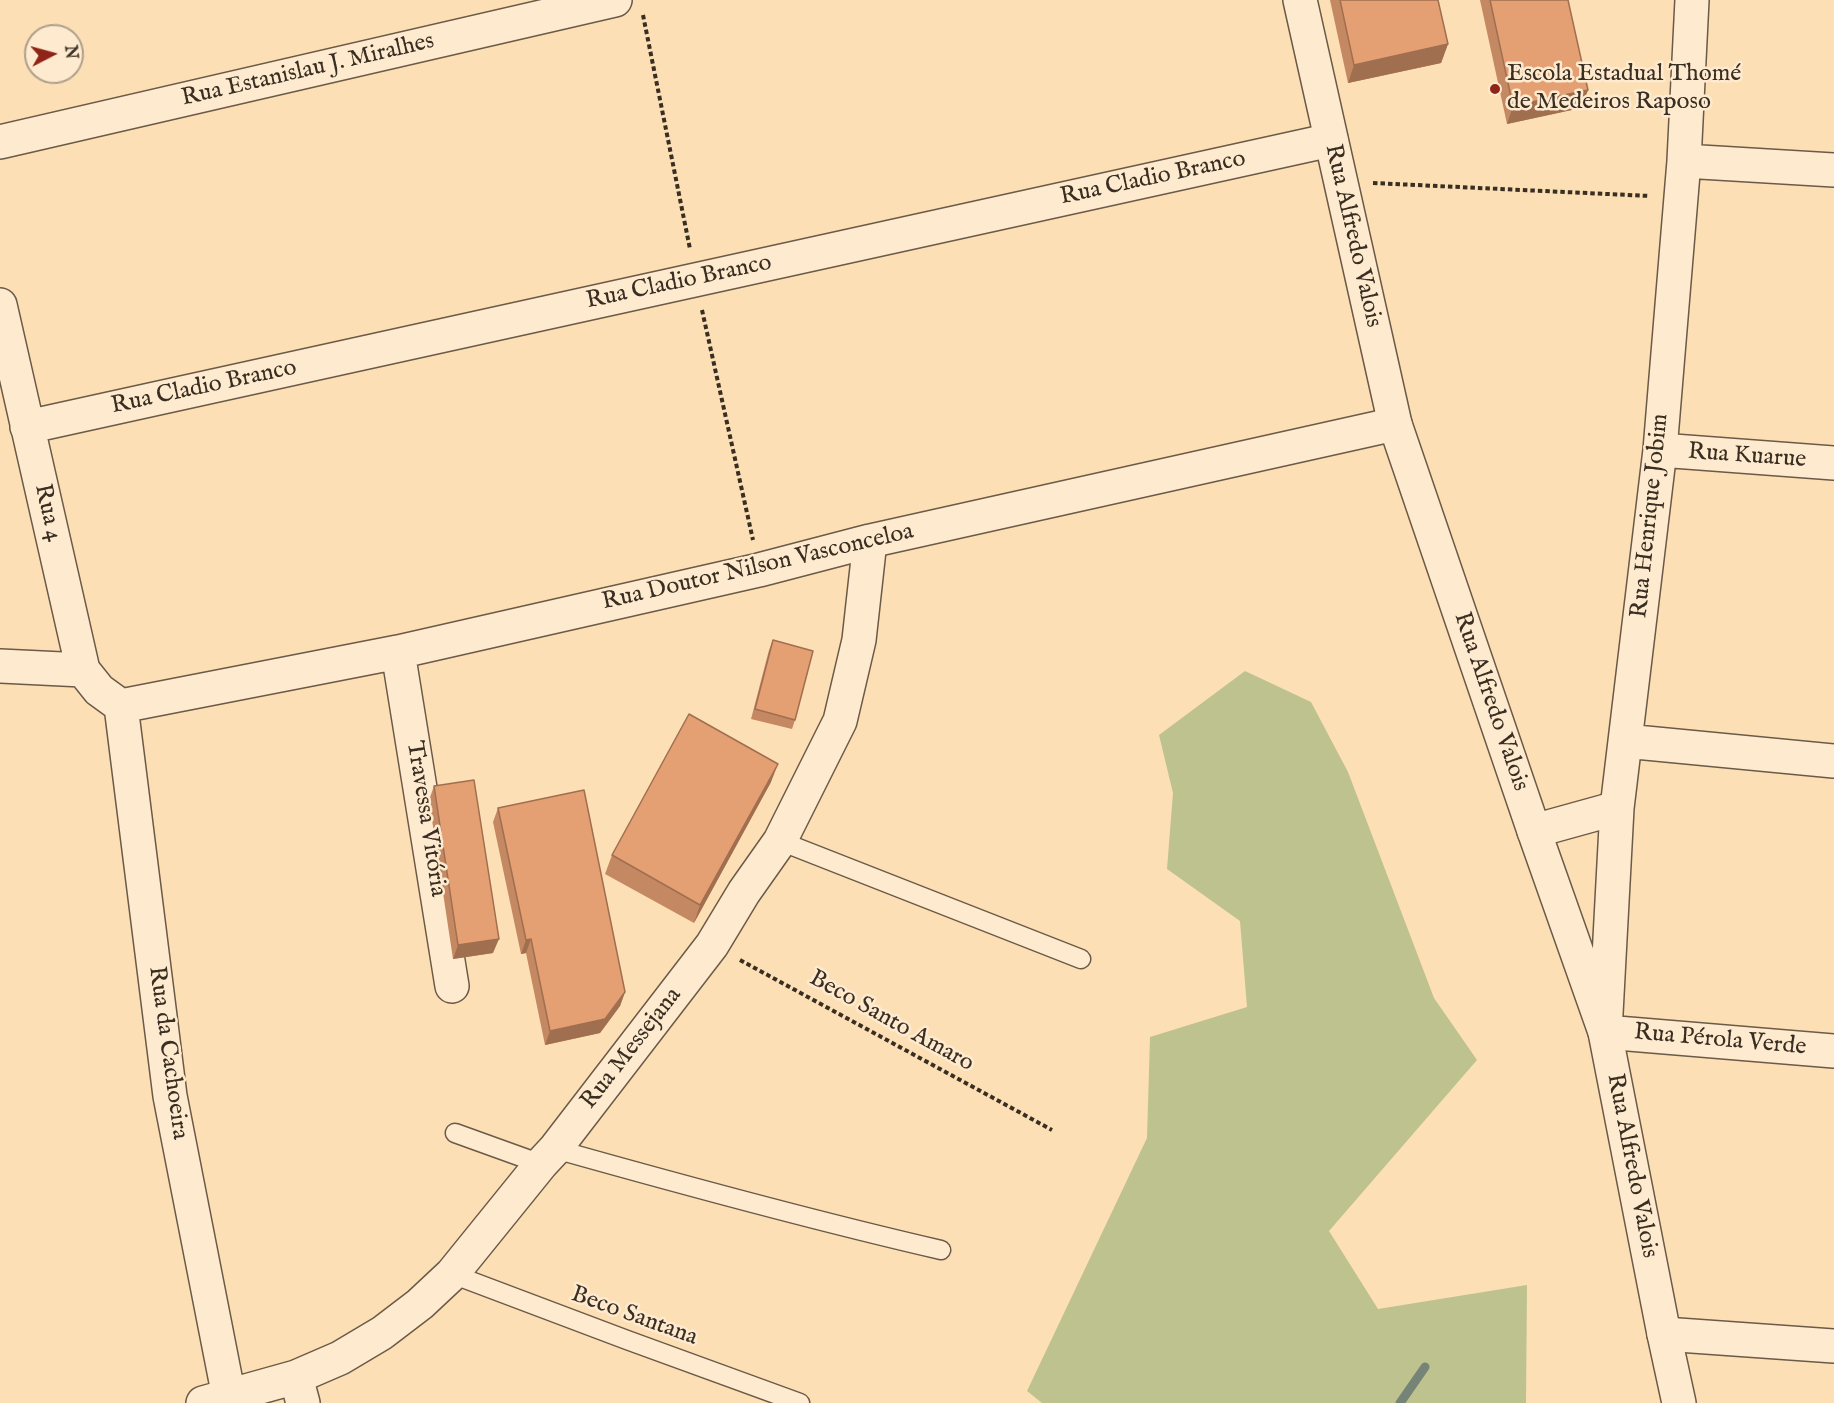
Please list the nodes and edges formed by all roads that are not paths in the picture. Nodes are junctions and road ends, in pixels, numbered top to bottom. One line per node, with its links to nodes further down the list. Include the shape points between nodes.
1 (615, 0): 5 (street, Rua Estanislau J. Miralhes)
2 (1300, 0): 4 (street, Rua Alfredo Valois)
3 (1692, 0): 6 (street, Rua Henrique Jobim)
4 (1331, 140): 9 (street, Rua Alfredo Valois); 10 (street, Rua Cladio Branco)
5 (0, 142)
6 (1684, 161): 7 (street); 11 (street, Rua Henrique Jobim)
7 (1834, 170)
8 (0, 305): 10 (street, Rua 4)
9 (1395, 424): 13 (street, Rua Doutor Nilson Vasconceloa); 21 (street, Rua Alfredo Valois)
10 (27, 427): 16 (street, Rua 4)
11 (1660, 450): 12 (street, Rua Kuarue); 18 (street, Rua Henrique Jobim)
12 (1834, 463)
13 (870, 541): 14 (street, Rua Doutor Nilson Vasconceloa, via 759,570); 22 (street, Rua Messejana, via 859,640 840,721)
14 (398, 651): 17 (street, Rua Doutor Nilson Vasconceloa); 24 (street, Travessa Vitória)
15 (0, 666): 16 (street)
16 (83, 670): 17 (street, Rua 4, via 99,690)
17 (121, 706): 34 (street, Rua da Cachoeira, via 170,1096)
18 (1625, 741): 19 (street); 20 (street, Rua Henrique Jobim)
19 (1834, 761)
20 (1617, 808): 21 (street); 25 (street, Rua Henrique Jobim)
21 (1534, 831): 25 (street, Rua Alfredo Valois)
22 (780, 841): 23 (lane); 28 (street, Rua Messejana, via 712,945)
23 (1081, 960)
24 (452, 986)
25 (1605, 1032): 26 (street, Rua Pérola Verde); 31 (street, Rua Alfredo Valois)
26 (1834, 1051)
27 (455, 1133): 28 (lane)
28 (548, 1156): 29 (lane); 30 (street, Rua Messejana)
29 (941, 1250)
30 (452, 1274): 33 (street, Rua Messejana, via 420,1304); 35 (lane, Beco Santana)
31 (1664, 1334): 32 (street); 36 (street, Rua Alfredo Valois)
32 (1834, 1346)
33 (300, 1390): 34 (street, Rua Messejana)
34 (216, 1400)
35 (800, 1403)
36 (1679, 1403)

